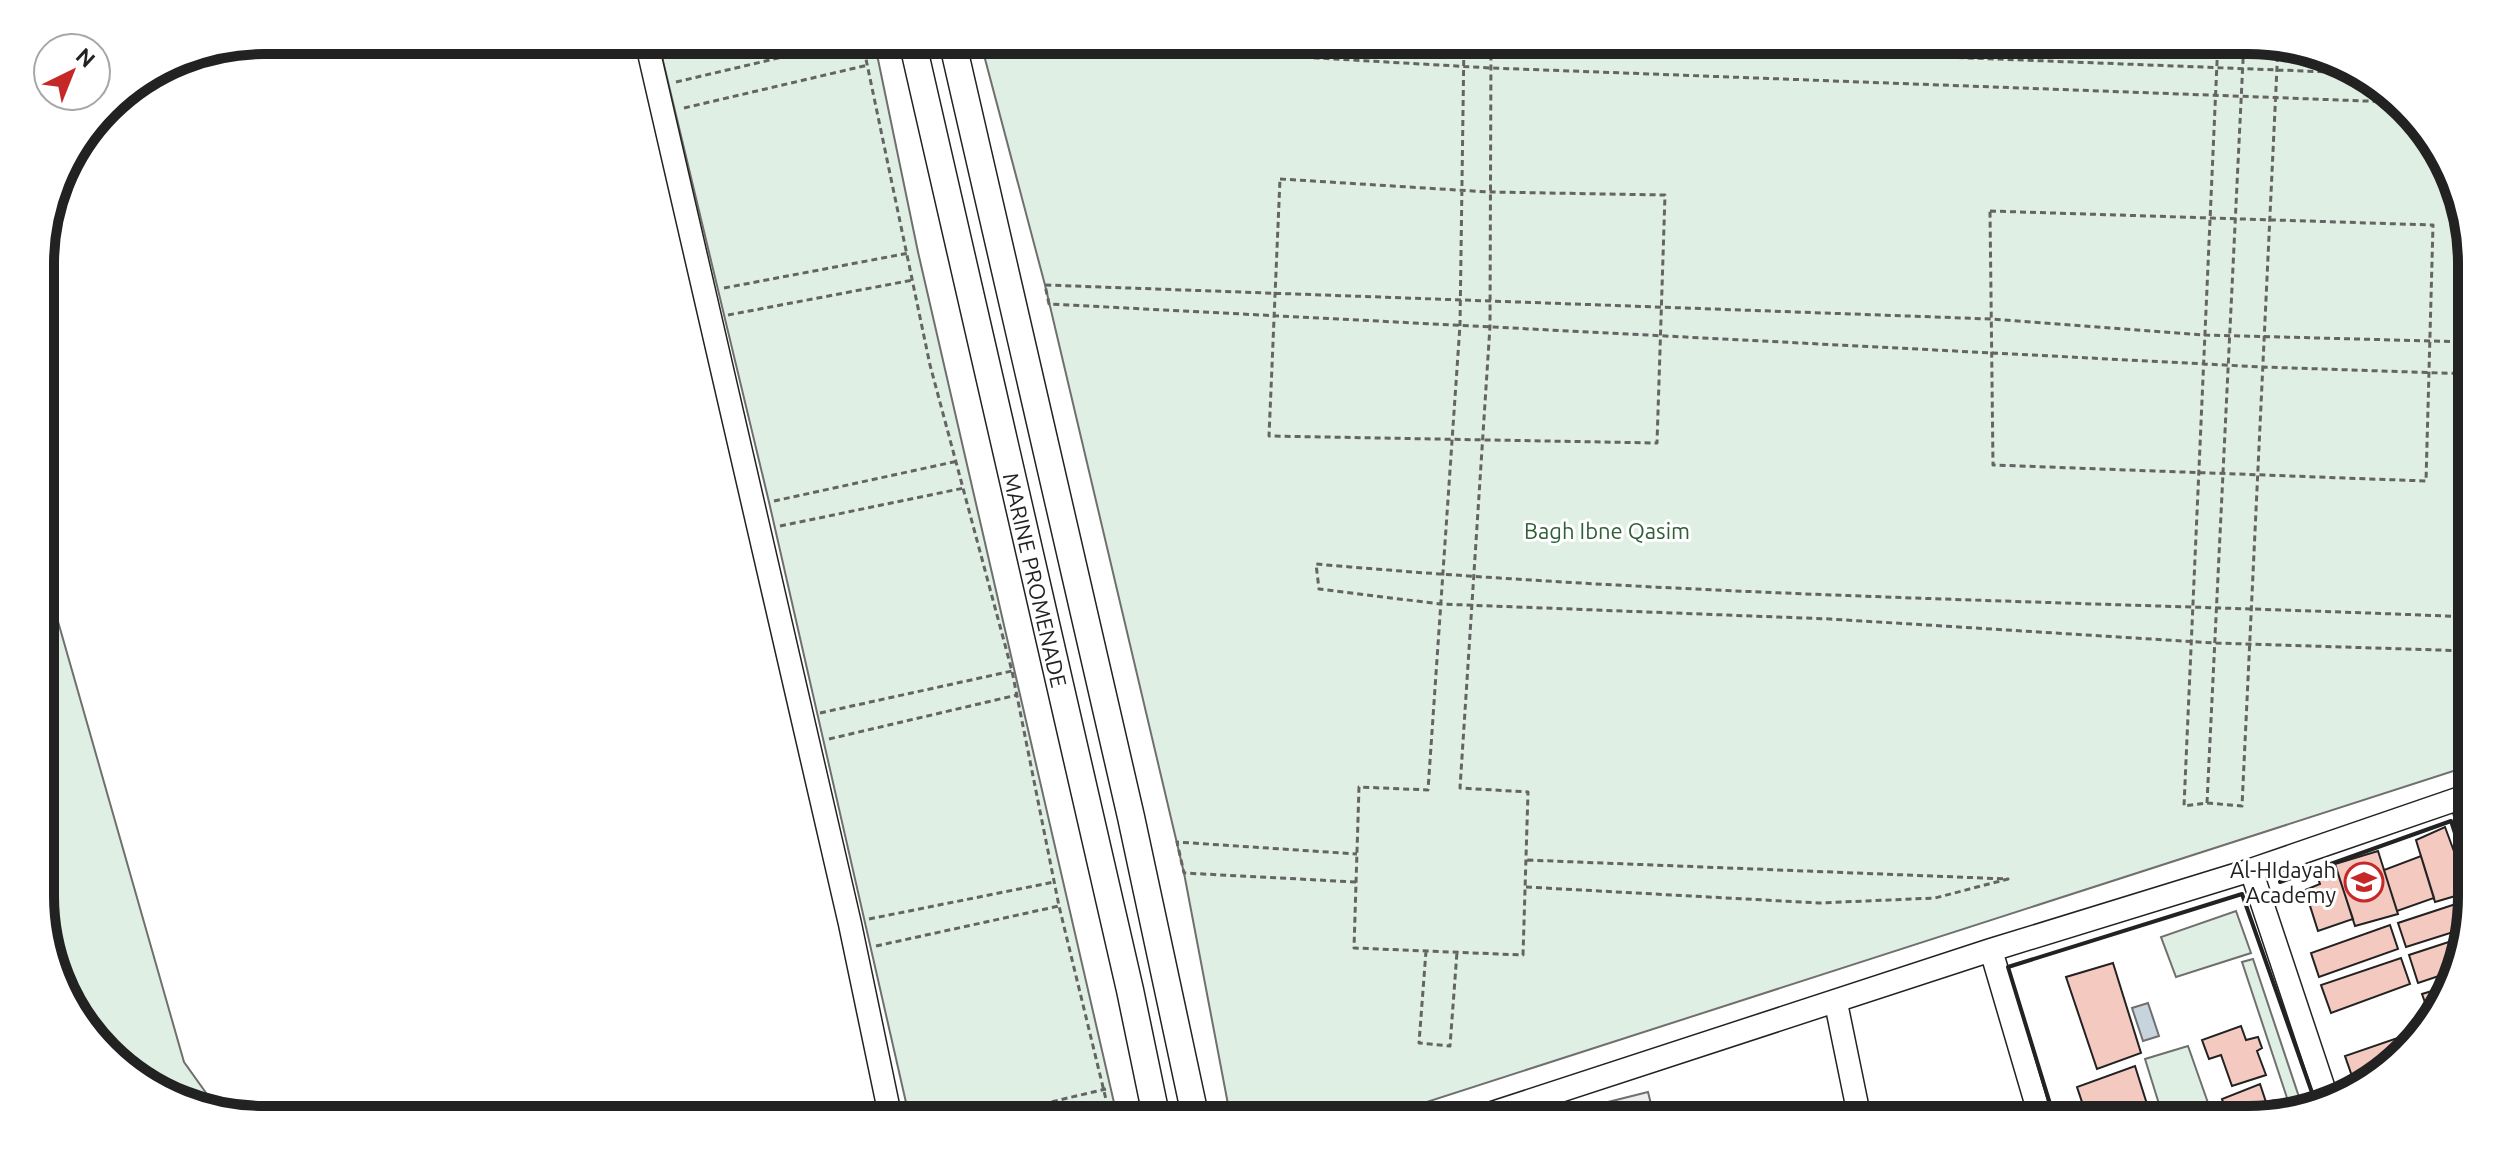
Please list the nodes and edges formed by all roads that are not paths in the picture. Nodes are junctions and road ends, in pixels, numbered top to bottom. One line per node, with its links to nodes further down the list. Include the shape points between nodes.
1 (649, 54): 11 (street)
2 (916, 54): 5 (main road, MARINE PROMENADE)
3 (955, 54): 4 (main road, MARINE PROMENADE)
4 (971, 117): 5 (main road, via 951,108); 13 (main road, MARINE PROMENADE)
5 (934, 123): 12 (main road, MARINE PROMENADE)
6 (2458, 799): 7 (street)
7 (2251, 870): 8 (street); 10 (street)
8 (1991, 950): 9 (street); 16 (street)
9 (1836, 1003): 14 (street); 15 (street)
10 (2325, 1091)
11 (888, 1106)
12 (1154, 1106)
13 (1193, 1106)
14 (1548, 1106)
15 (1857, 1106)
16 (2037, 1106)

